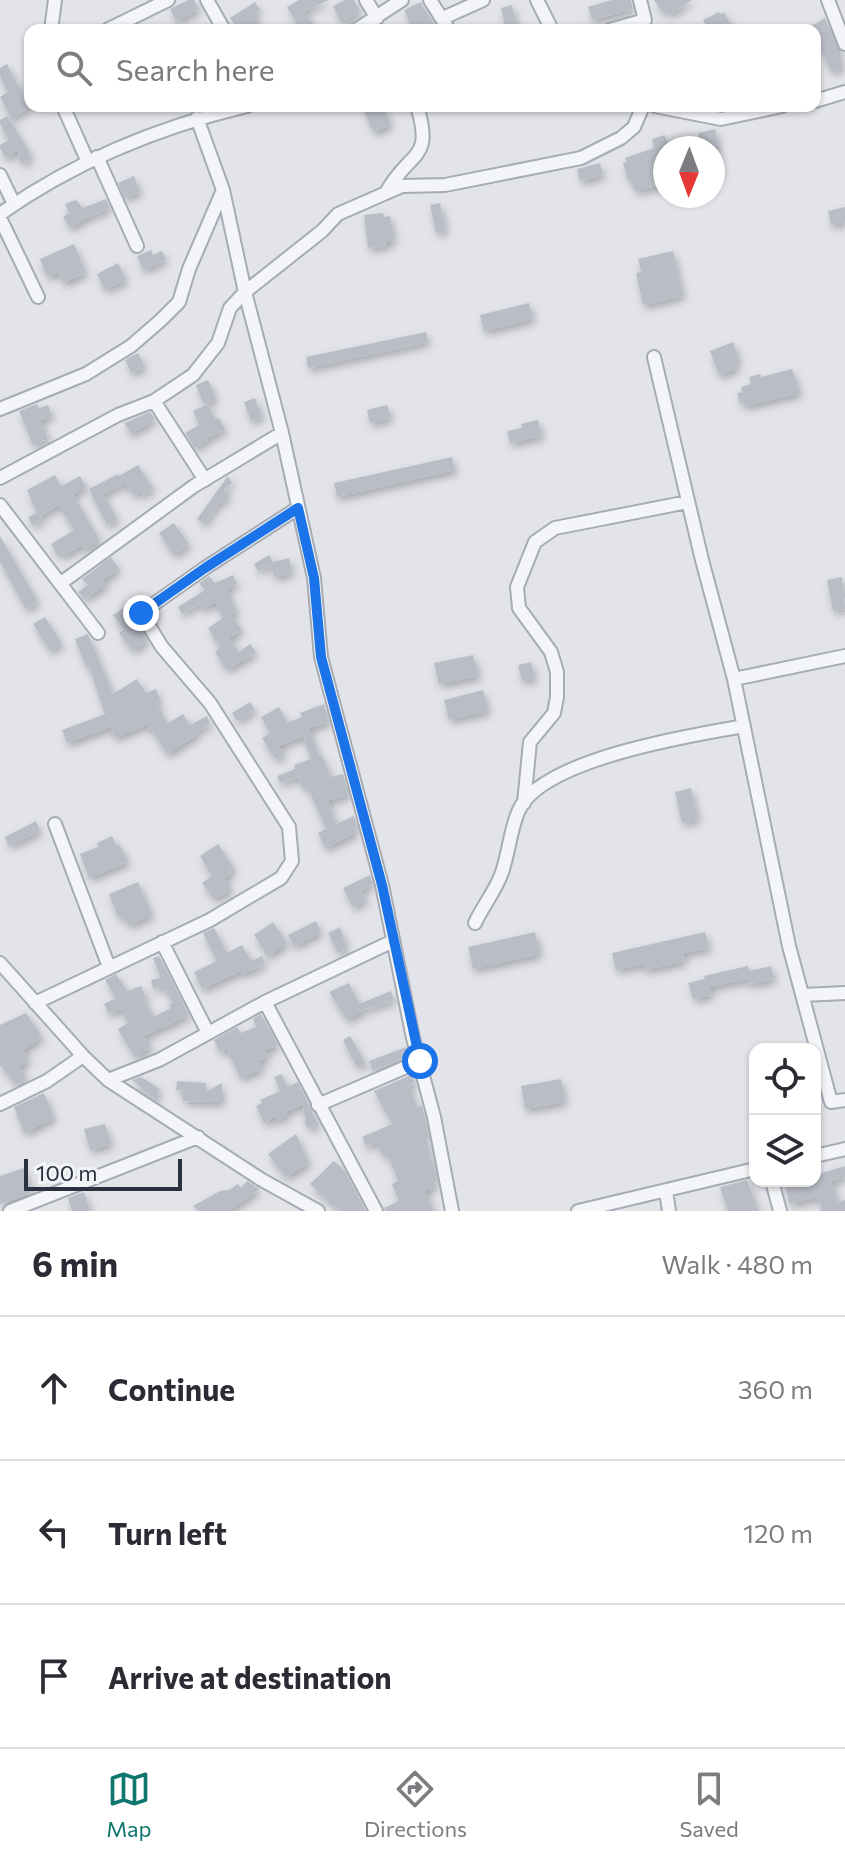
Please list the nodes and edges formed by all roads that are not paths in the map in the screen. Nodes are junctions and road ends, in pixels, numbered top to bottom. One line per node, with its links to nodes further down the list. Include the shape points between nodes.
1 (55, 0): 12 (street)
2 (168, 0): 13 (street)
3 (207, 0): 14 (street)
4 (366, 0): 11 (street)
5 (402, 0): 11 (street)
6 (430, 0): 16 (street)
7 (483, 0): 16 (street)
8 (537, 0): 17 (street)
9 (640, 0): 18 (street)
10 (828, 0): 19 (street)
11 (377, 18): 15 (street)
12 (52, 24)
13 (119, 24)
14 (221, 24)
15 (366, 24)
16 (446, 24)
17 (549, 24)
18 (646, 24)
19 (845, 44)
20 (845, 92): 21 (street)
21 (821, 99)
22 (66, 112): 29 (street)
23 (220, 112): 28 (street)
24 (419, 112): 32 (street, via 425,142)
25 (640, 112): 32 (street, via 621,138 581,158)
26 (688, 112): 27 (street, via 721,119)
27 (754, 112)
28 (197, 118): 29 (street); 31 (street)
29 (93, 159): 33 (street); 35 (street)
30 (0, 175): 33 (street)
31 (223, 190): 36 (street); 40 (street, via 179,302 161,320 86,374)
32 (387, 191): 36 (street, via 338,214)
33 (14, 204): 34 (street)
34 (0, 216): 37 (street)
35 (137, 246)
36 (245, 292): 39 (street, via 230,308 218,343 193,375); 41 (street)
37 (38, 297)
38 (654, 357): 44 (street)
39 (154, 401): 42 (street); 43 (street)
40 (0, 409)
41 (282, 433): 43 (street); 46 (street)
42 (0, 478)
43 (205, 480): 47 (street)
44 (688, 502): 50 (street); 52 (street, via 555,528 535,542 517,587 519,608 551,652 557,697 554,713 530,742)
45 (0, 505): 47 (street)
46 (298, 508): 55 (street, via 314,578 321,657); 56 (street, via 141,613 245,755 289,827 292,845 292,861 281,878)
47 (61, 583): 48 (street)
48 (98, 633)
49 (845, 656): 50 (street)
50 (734, 679): 51 (street)
51 (744, 726): 52 (street, via 593,761 545,783); 60 (street)
52 (524, 803): 54 (street, via 500,878)
53 (55, 824): 58 (street)
54 (475, 923)
55 (393, 941): 61 (street); 65 (street)
56 (162, 942): 58 (street); 63 (street)
57 (0, 963): 62 (street)
58 (109, 967): 62 (street)
59 (845, 993): 60 (street)
60 (803, 995): 67 (street, via 831,1102)
61 (265, 1002): 63 (street); 69 (street)
62 (35, 1003): 64 (street)
63 (208, 1033): 66 (street)
64 (83, 1056): 66 (street); 68 (street)
65 (420, 1061): 69 (street); 80 (street)
66 (108, 1080): 70 (street)
67 (845, 1100)
68 (0, 1104)
69 (318, 1105): 79 (street)
70 (198, 1137): 76 (street); 78 (street)
71 (845, 1149): 72 (street)
72 (821, 1155)
73 (749, 1170): 75 (street)
74 (774, 1187): 83 (street)
75 (666, 1191): 81 (street); 82 (street)
76 (45, 1204): 77 (street)
77 (10, 1211)
78 (318, 1211)
79 (376, 1211)
80 (452, 1211)
81 (578, 1211)
82 (669, 1211)
83 (780, 1211)

